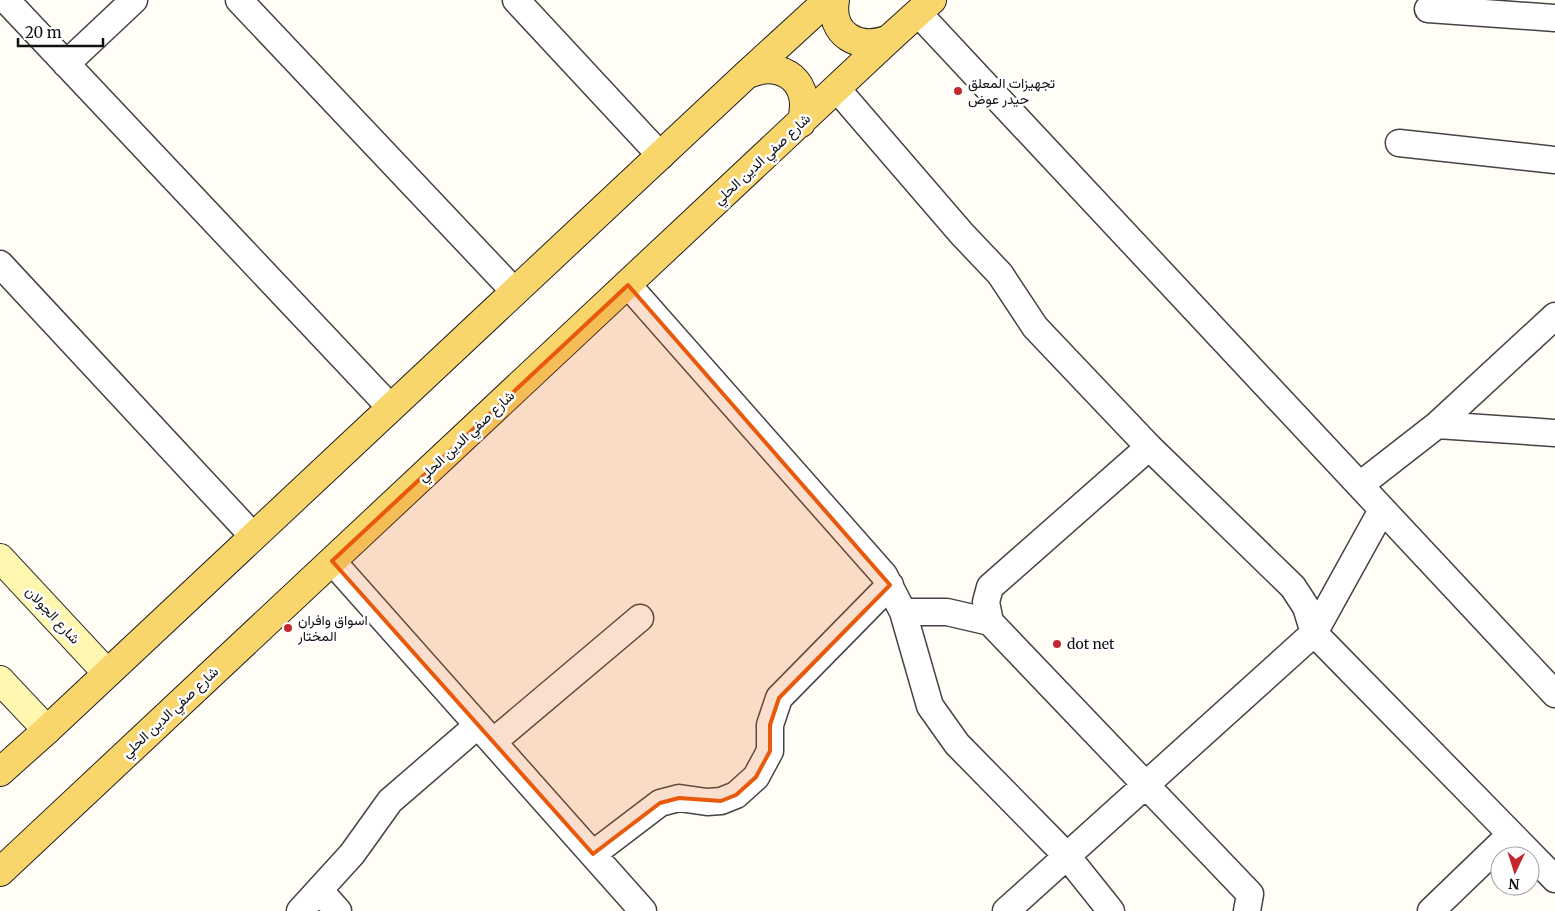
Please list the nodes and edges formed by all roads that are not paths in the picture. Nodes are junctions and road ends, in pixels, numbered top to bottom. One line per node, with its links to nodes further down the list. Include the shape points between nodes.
1 (6, 0): 11 (street)
2 (134, 0): 11 (street)
3 (239, 0): 20 (street)
4 (516, 0): 16 (street)
5 (828, 0): 12 (main road)
6 (835, 0): 10 (main road, via 837,25 844,34 866,44 878,44)
7 (926, 7): 10 (main road, شارع صفي الدين الحلي); 26 (street)
8 (1428, 9): 9 (street)
9 (1555, 18)
10 (889, 39): 13 (main road, شارع صفي الدين الحلي)
11 (66, 64): 22 (street)
12 (746, 75): 14 (main road, via 770,68 782,70 793,77 805,98); 16 (main road)
13 (837, 89): 14 (main road, شارع صفي الدين الحلي); 25 (street, via 1000,274 1035,327)
14 (801, 123): 19 (main road, شارع صفي الدين الحلي)
15 (1399, 143): 17 (street)
16 (661, 156): 20 (main road)
17 (1555, 160)
18 (0, 264): 28 (street)
19 (628, 285): 30 (main road, شارع صفي الدين الحلي); 31 (street)
20 (515, 292): 22 (main road)
21 (1555, 316): 23 (street)
22 (390, 408): 28 (main road)
23 (1437, 426): 24 (street); 26 (street)
24 (1555, 433)
25 (1149, 447): 34 (street, via 990,587 986,602); 35 (street, via 1293,587 1306,607)
26 (1360, 485): 27 (street)
27 (1382, 510): 35 (street); 38 (street)
28 (253, 536): 36 (main road)
29 (0, 558): 36 (street, شارع الجولان)
30 (332, 562): 40 (street); 46 (main road, شارع صفي الدين الحلي)
31 (890, 585): 32 (street); 44 (street, via 779,698 770,725 770,751 756,777 736,795 721,802 679,798 660,803)
32 (903, 612): 34 (street, via 946,612); 45 (street, via 930,706 957,744)
33 (640, 618): 40 (street)
34 (990, 622): 42 (street)
35 (1314, 633): 42 (street); 43 (street)
36 (107, 673): 39 (main road)
37 (0, 680): 39 (street)
38 (1555, 694)
39 (46, 730): 41 (main road)
40 (485, 733): 44 (street); 48 (street, via 390,801 352,854)
41 (0, 772)
42 (1146, 785): 45 (street); 54 (street, via 1250,894)
43 (1511, 834): 47 (street); 55 (street)
44 (593, 854): 51 (street)
45 (1067, 856): 52 (street); 53 (street)
46 (0, 872)
47 (1555, 880)
48 (320, 891): 49 (street); 50 (street)
49 (300, 911)
50 (338, 911)
51 (643, 911)
52 (1006, 911)
53 (1112, 911)
54 (1247, 911)
55 (1430, 911)

